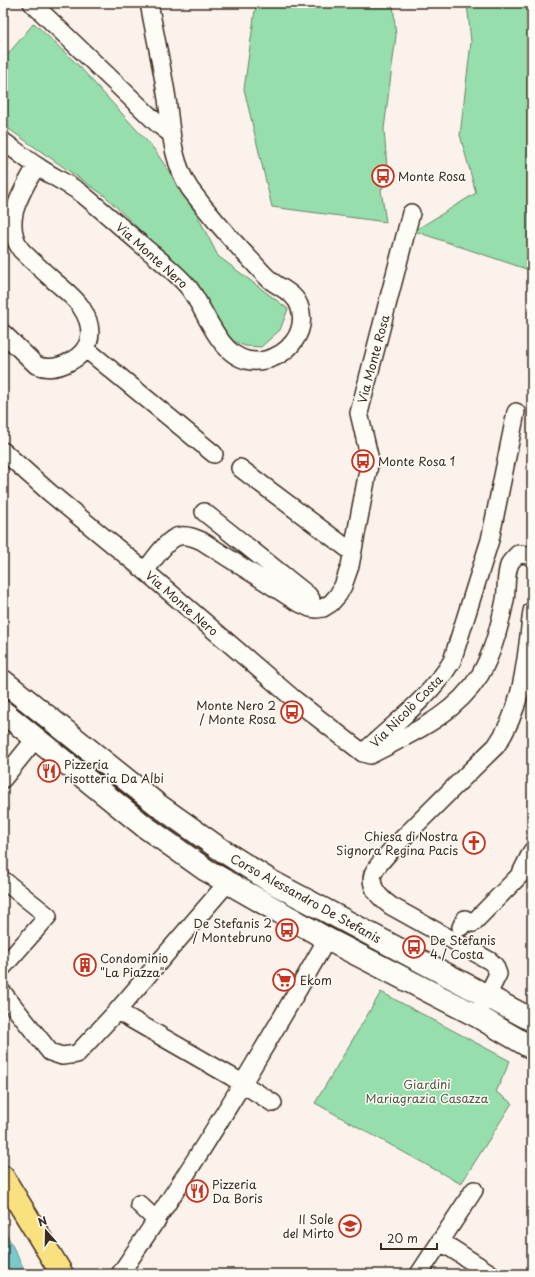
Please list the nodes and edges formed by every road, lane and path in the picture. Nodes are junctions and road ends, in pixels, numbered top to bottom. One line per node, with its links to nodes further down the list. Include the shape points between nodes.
1 (32, 3): 3 (street)
2 (149, 3): 3 (street, Via Monte Nero)
3 (171, 134): 5 (street, Via Monte Nero, via 177,162 190,188 270,280 298,301 301,319 296,338 290,347 271,359 250,361 233,354 220,339 189,288 162,262 79,192)
4 (3, 141): 5 (street, Via Monte Nero)
5 (36, 166): 8 (street, via 14,213 12,223 15,242 81,306 90,330)
6 (411, 213): 14 (street, Via Monte Rosa, via 359,413 370,460)
7 (3, 333): 8 (street, via 42,368 68,363)
8 (86, 349): 11 (street)
9 (516, 412): 23 (street, Via Nicolò Costa, via 490,540 452,660 434,685)
10 (3, 451): 16 (street, Via Monte Nero)
11 (214, 454)
12 (240, 468): 14 (street)
13 (204, 512): 17 (street, via 308,595 311,599)
14 (352, 552): 17 (street, Via Monte Rosa, via 350,566 338,596 323,608)
15 (532, 558): 23 (street, Via Nicolò Costa, via 518,554 511,562 495,639 480,674 466,693 431,724 370,755)
16 (145, 571): 17 (street, via 169,541 179,536 189,536 202,540); 23 (street, Via Monte Nero, via 295,700)
17 (310, 608)
18 (532, 611): 20 (street)
19 (3, 681): 32 (main road, Corso Alessandro De Stefanis, via 158,805 220,849 272,882)
20 (527, 685): 32 (street, via 509,725 496,746 398,843 373,874 375,892 382,900 495,966 498,974)
21 (3, 712): 22 (main road, Corso Alessandro De Stefanis)
22 (36, 738): 24 (street); 27 (main road, Corso Alessandro De Stefanis, via 144,826 206,870)
23 (363, 753)
24 (3, 779)
25 (532, 851): 28 (street, via 520,875 474,923 465,919)
26 (3, 880): 30 (street, via 48,916)
27 (228, 882): 29 (main road, Corso Alessandro De Stefanis); 33 (street)
28 (460, 927)
29 (327, 939): 34 (main road, Corso Alessandro De Stefanis); 37 (street)
30 (3, 967)
31 (3, 993): 33 (street, via 50,1052 62,1056 77,1054)
32 (488, 996): 34 (street); 35 (main road, Corso Alessandro De Stefanis)
33 (117, 1011): 37 (street)
34 (477, 1016): 36 (main road, Corso Alessandro De Stefanis)
35 (532, 1020)
36 (532, 1048)
37 (242, 1084): 38 (street); 42 (street)
38 (273, 1103)
39 (3, 1177): 44 (main road)
40 (474, 1190): 43 (street)
41 (138, 1204): 42 (street)
42 (157, 1221): 45 (street)
43 (440, 1241): 46 (street); 47 (street)
44 (62, 1274)
45 (120, 1274)
46 (419, 1274)
47 (491, 1274)

